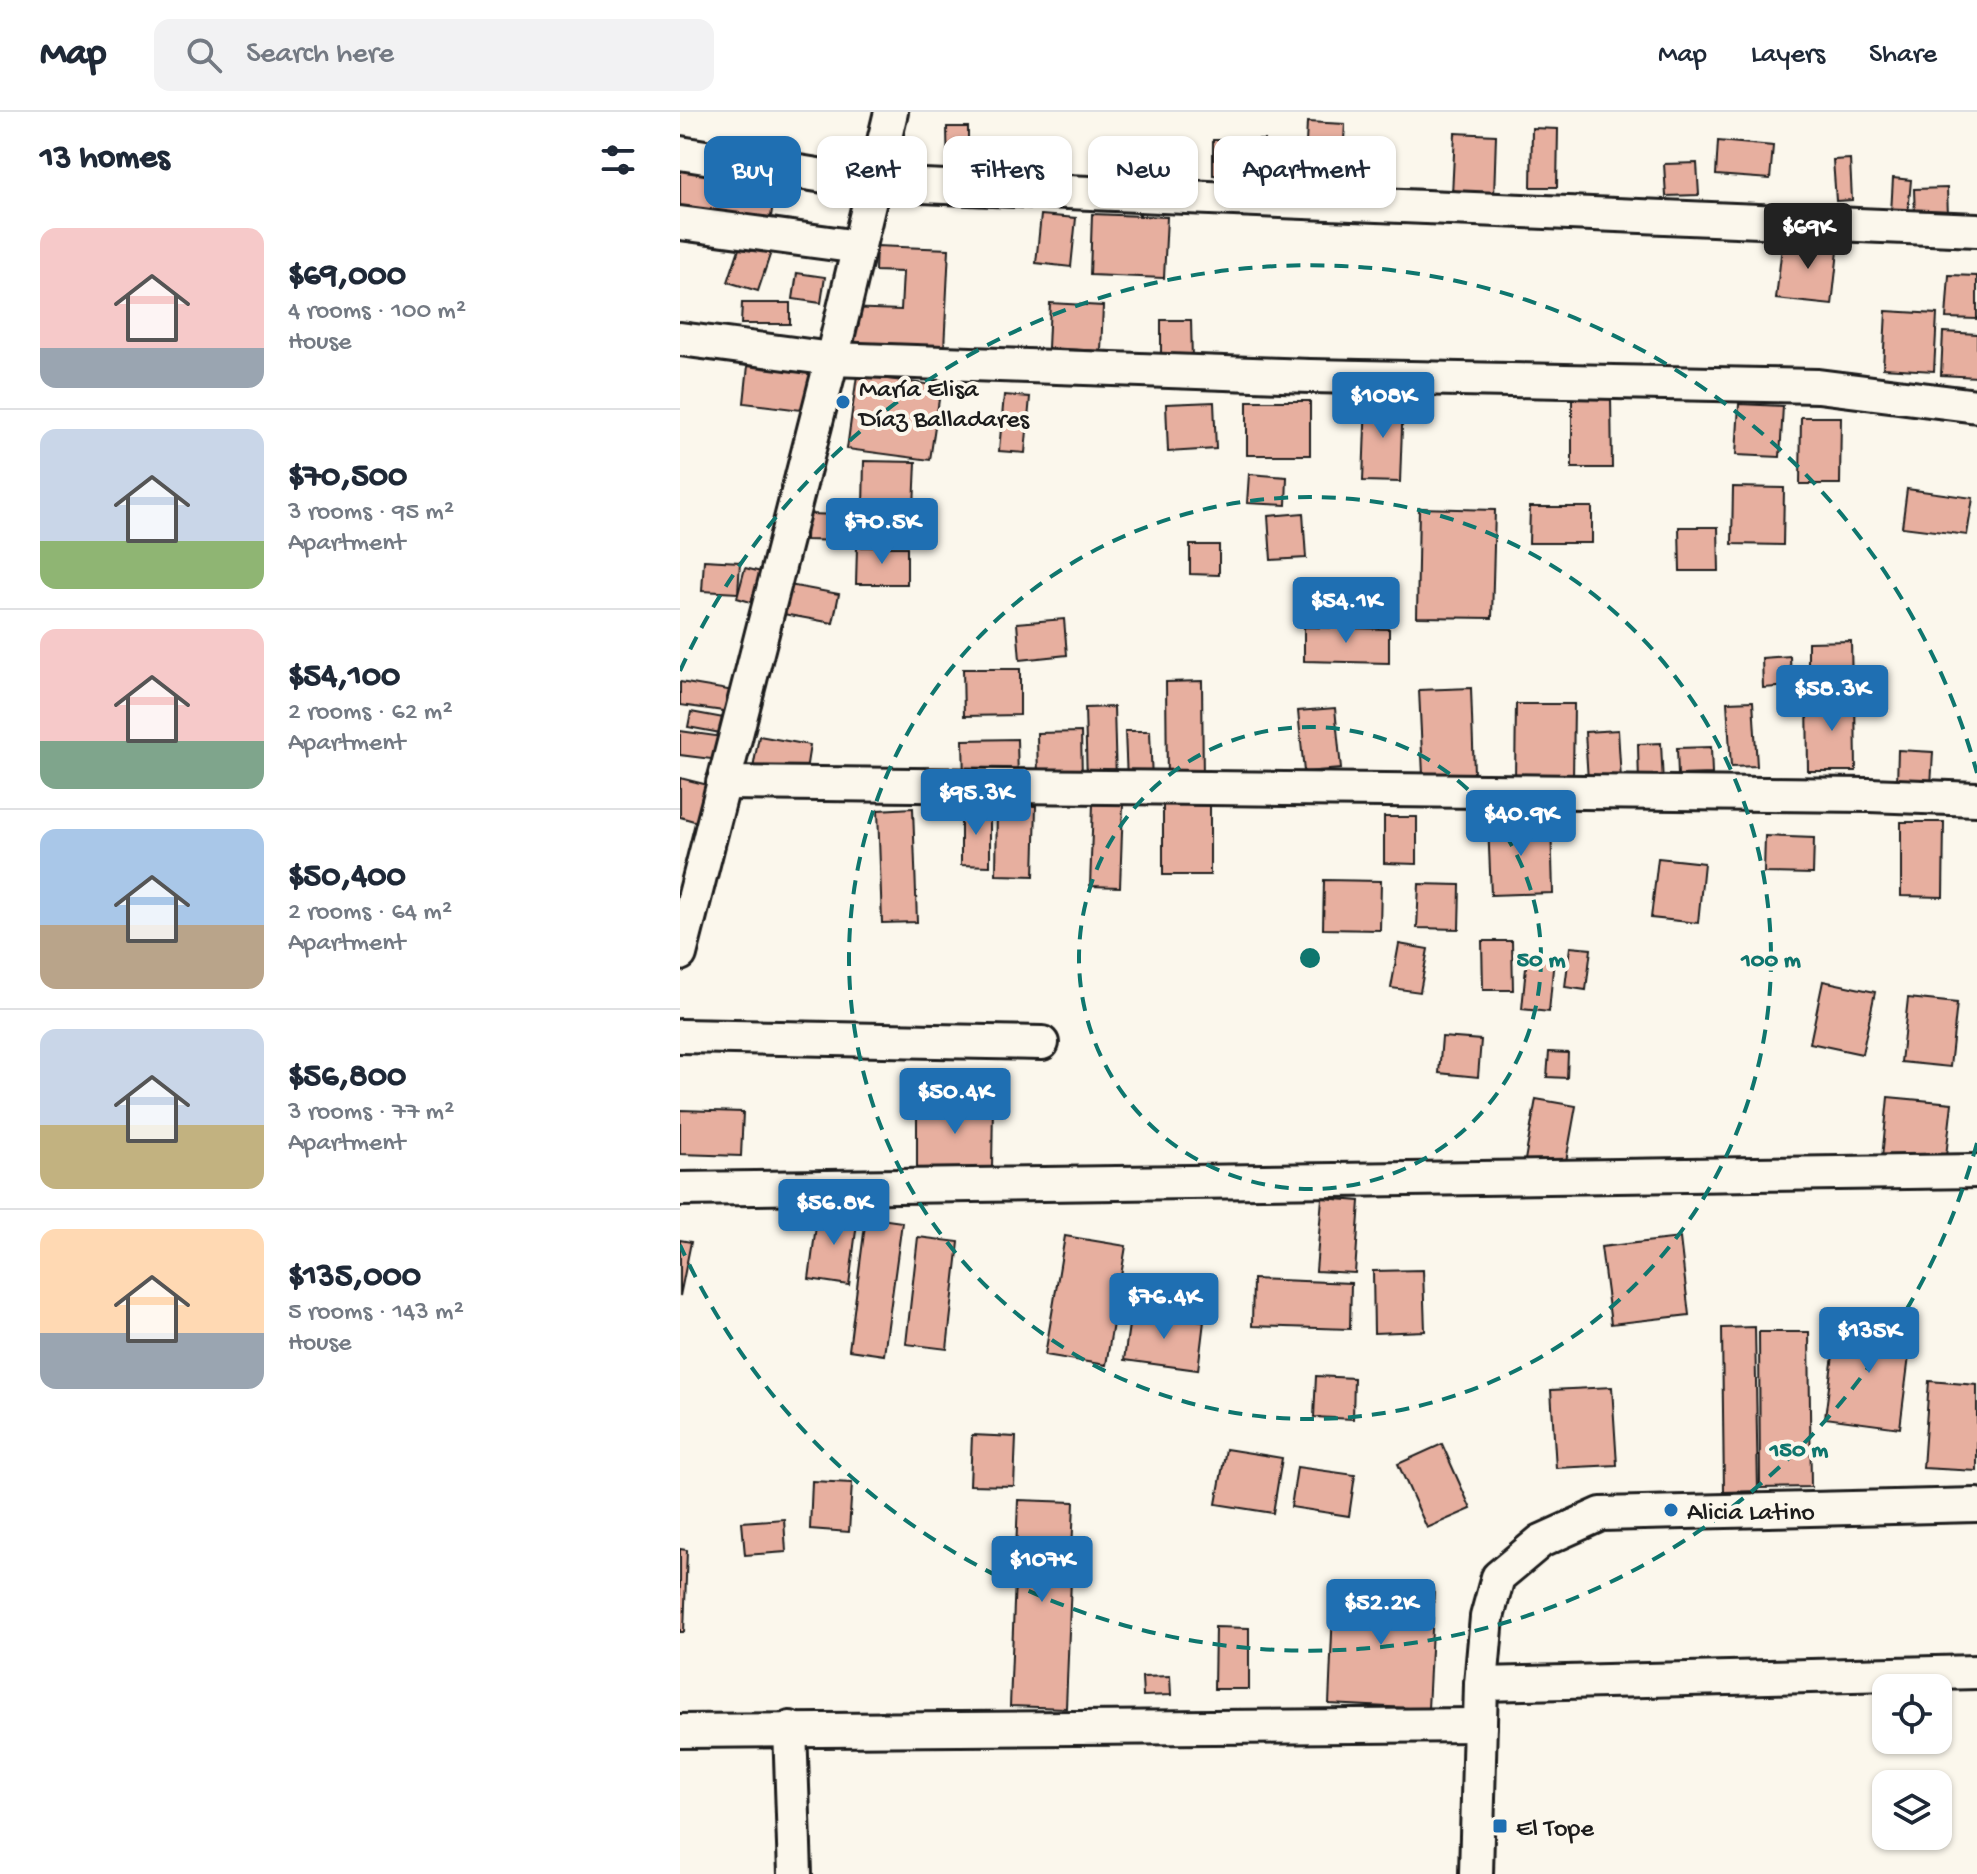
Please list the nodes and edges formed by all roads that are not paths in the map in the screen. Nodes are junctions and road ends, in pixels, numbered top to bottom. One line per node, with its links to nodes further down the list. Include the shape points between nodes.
1 (891, 112): 2 (street)
2 (885, 136)
3 (680, 153): 4 (street)
4 (817, 175)
5 (927, 186): 8 (street)
6 (868, 208): 9 (street)
7 (680, 223): 9 (street)
8 (1977, 230)
9 (859, 247): 11 (street)
10 (680, 339): 11 (street)
11 (832, 359): 12 (street, via 1818,386); 13 (street)
12 (1977, 406)
13 (723, 783): 14 (street); 15 (street)
14 (1977, 799)
15 (693, 846): 16 (street)
16 (680, 954)
17 (680, 1036): 18 (street)
18 (1042, 1043)
19 (1977, 1171): 20 (street)
20 (680, 1189)
21 (1977, 1505): 23 (street, via 1601,1514 1541,1541 1498,1577 1487,1617)
22 (1977, 1672): 23 (street)
23 (1481, 1684): 24 (street)
24 (1480, 1725): 25 (street); 28 (street)
25 (790, 1728): 26 (street); 27 (street)
26 (680, 1731)
27 (795, 1874)
28 (1476, 1874)

